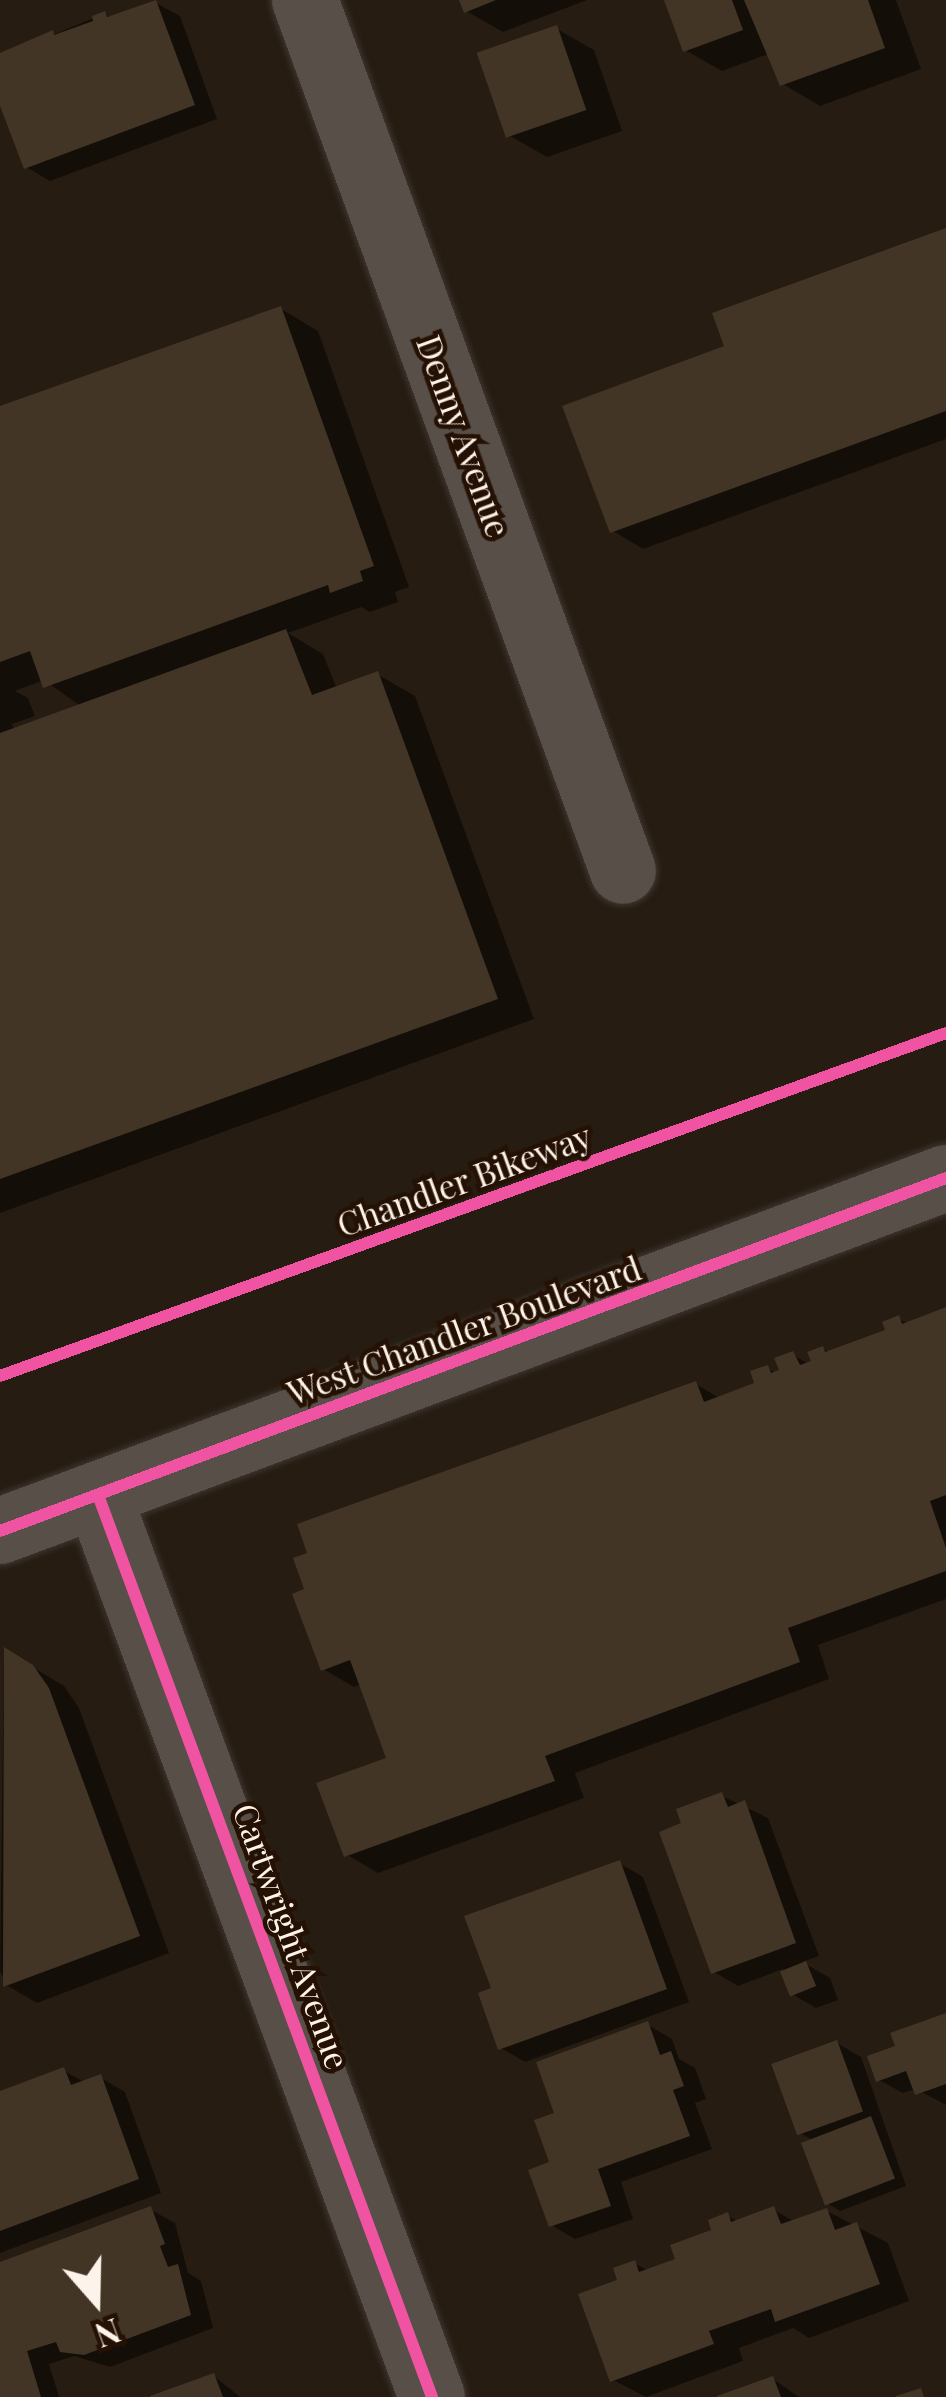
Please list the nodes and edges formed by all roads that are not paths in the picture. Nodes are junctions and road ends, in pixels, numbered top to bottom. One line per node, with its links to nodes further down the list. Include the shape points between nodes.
1 (305, 0): 2 (street, Denny Avenue)
2 (623, 871)
3 (946, 1178): 4 (street, West Chandler Boulevard)
4 (98, 1495): 5 (street, West Chandler Boulevard); 6 (street, Cartwright Avenue)
5 (0, 1531)
6 (432, 2397)

